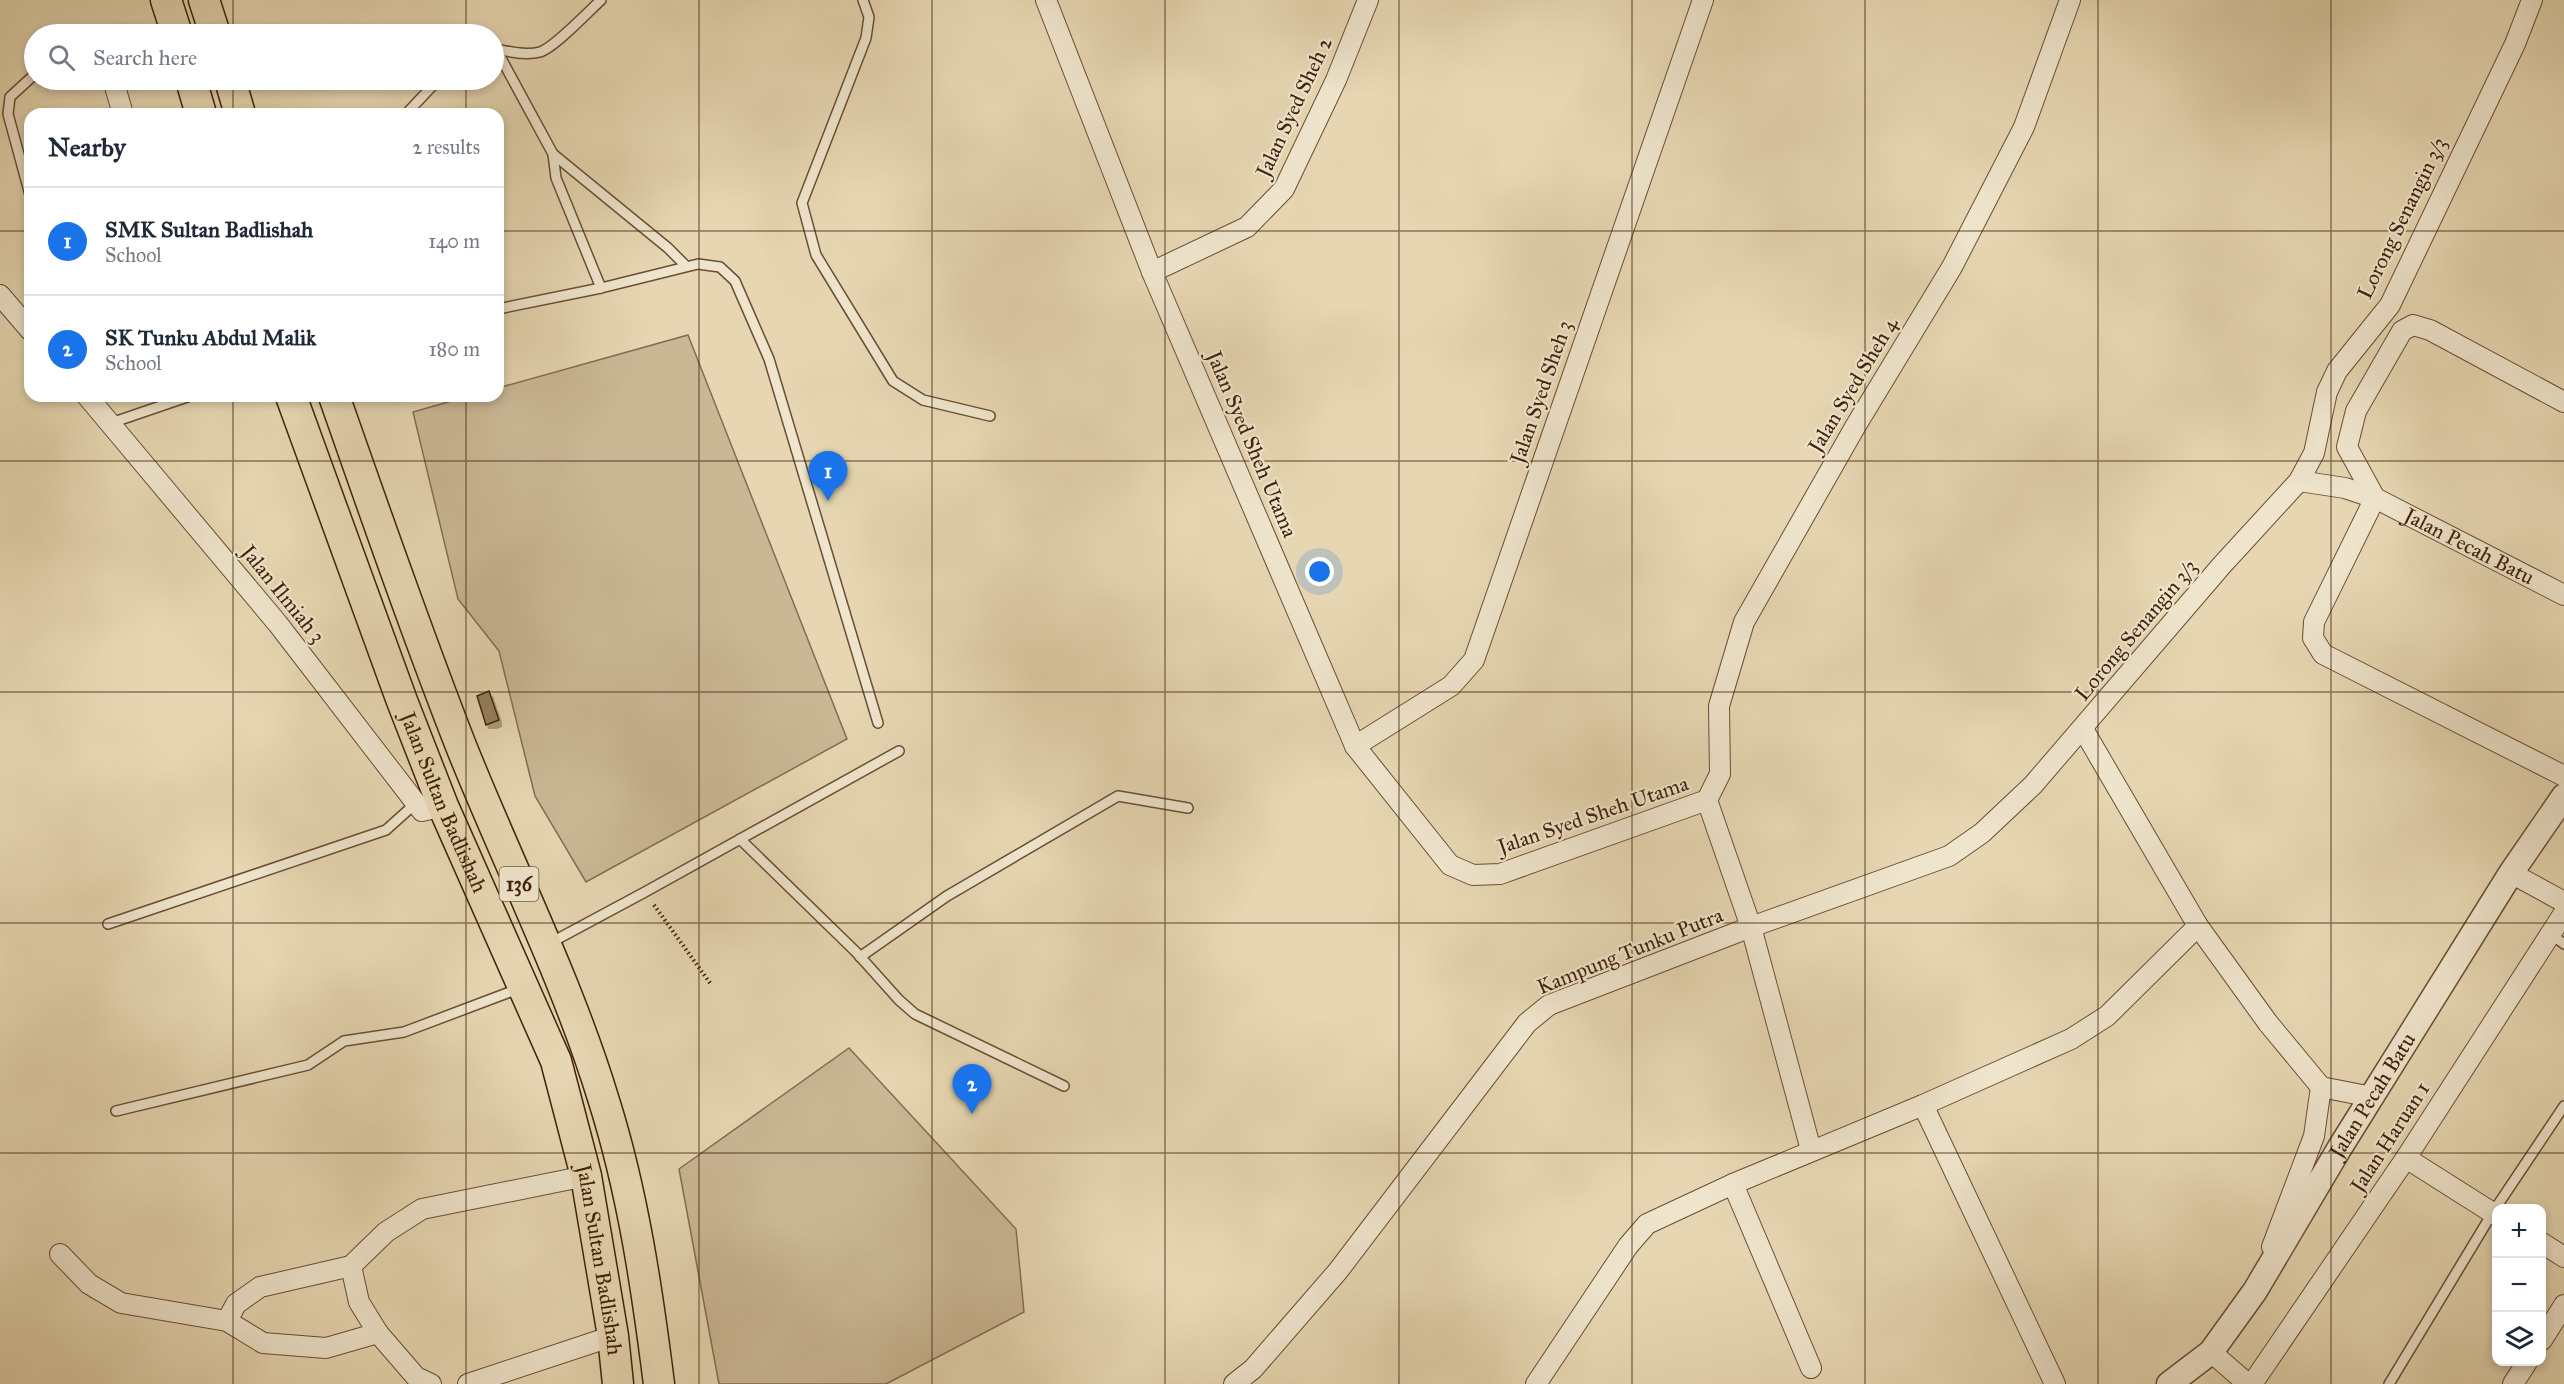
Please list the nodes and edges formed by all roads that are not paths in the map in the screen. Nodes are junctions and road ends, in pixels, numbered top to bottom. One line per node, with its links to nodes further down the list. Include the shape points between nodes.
1 (166, 0): 9 (main road)
2 (601, 0): 10 (lane, via 542,52)
3 (863, 0): 35 (lane, via 869,17 866,38 802,202 816,255 893,381 923,400)
4 (1046, 0): 24 (street, Jalan Syed Sheh Utama)
5 (1368, 0): 24 (street, Jalan Syed Sheh 2, via 1336,81 1284,189 1247,227)
6 (1703, 0): 43 (street, Jalan Syed Sheh 3, via 1474,660 1451,686)
7 (2070, 0): 47 (street, Jalan Syed Sheh 4, via 2024,127 1952,267 1744,622 1719,706 1720,774)
8 (2532, 0): 38 (street, Lorong Senangin 3/3, via 2515,44 2390,305 2337,371 2327,392 2314,453)
9 (174, 24)
10 (504, 50)
11 (504, 65): 21 (lane)
12 (24, 84): 22 (lane, via 10,97 8,114)
13 (116, 90): 17 (street)
14 (193, 90): 18 (main road)
15 (233, 90): 19 (main road)
16 (429, 90): 20 (lane)
17 (121, 108)
18 (199, 108)
19 (238, 108)
20 (412, 108)
21 (554, 154): 23 (lane); 25 (lane, via 556,177)
22 (24, 173)
23 (686, 266): 25 (lane); 41 (lane, via 720,267 735,281 769,359)
24 (1152, 272): 43 (street, Jalan Syed Sheh Utama)
25 (601, 288): 27 (lane)
26 (0, 295): 28 (street)
27 (504, 308)
28 (24, 323)
29 (92, 402): 36 (street, Jalan Ilmiah 3)
30 (172, 402): 36 (lane)
31 (293, 402): 37 (main road, Jalan Sultan Badlishah / 136)
32 (310, 402): 37 (main road, via 304,403)
33 (327, 402): 58 (main road, Jalan Sultan Badlishah / 136)
34 (2564, 402): 39 (street, via 2430,330 2413,325 2402,331 2356,411 2348,447)
35 (990, 416)
36 (111, 423): 48 (street, Jalan Ilmiah 3)
37 (302, 426): 48 (main road, Jalan Sultan Badlishah / 136, via 402,701)
38 (2299, 481): 39 (street, Jalan Pecah Batu, via 2345,488); 42 (street, Lorong Senangin 3/3)
39 (2375, 498): 40 (street, Jalan Pecah Batu); 45 (street, via 2314,622 2313,638 2323,654)
40 (2564, 595)
41 (878, 723)
42 (2083, 729): 55 (street); 56 (street, Kampung Tunku Putra, via 2033,785 1982,833 1950,856)
43 (1355, 746): 47 (street, Jalan Syed Sheh Utama, via 1450,865 1473,874 1500,874)
44 (899, 751): 50 (lane)
45 (2564, 776)
46 (2564, 796): 51 (street, Jalan Pecah Batu)
47 (1707, 800): 56 (street)
48 (430, 805): 54 (lane, via 386,830); 60 (main road, Jalan Sultan Badlishah / 136)
49 (1188, 808): 59 (lane, via 1118,796 947,896)
50 (740, 840): 58 (lane); 59 (lane)
51 (2511, 873): 52 (street); 63 (street, Jalan Pecah Batu)
52 (2564, 902)
53 (2564, 914): 57 (street, Jalan Haruan 1)
54 (108, 924)
55 (2198, 926): 62 (street, via 2268,1023); 64 (street, via 2107,1016 2087,1030)
56 (1751, 927): 67 (street); 91 (street, Kampung Tunku Putra, via 1549,1005 1527,1023 1338,1271 1253,1369)
57 (2557, 939): 68 (street, Jalan Haruan 1)
58 (545, 945): 90 (main road, Jalan Sultan Badlishah / 136, via 577,1020 629,1192)
59 (860, 957): 61 (lane, via 915,1014)
60 (524, 987): 66 (lane, via 404,1032 345,1041 308,1065); 69 (main road, Jalan Sultan Badlishah / 136, via 556,1061)
61 (1064, 1086)
62 (2321, 1087): 63 (street); 78 (street, via 2314,1136)
63 (2372, 1097): 78 (street, Jalan Pecah Batu)
64 (1923, 1105): 67 (street); 93 (street)
65 (2564, 1106): 71 (lane)
66 (116, 1111)
67 (1811, 1150): 70 (street)
68 (2406, 1158): 72 (street); 95 (street, Jalan Haruan 1)
69 (586, 1176): 77 (street, via 422,1209 386,1232); 83 (main road, Jalan Sultan Badlishah / 136)
70 (1732, 1184): 86 (street); 92 (street, via 1647,1224 1628,1246)
71 (2501, 1204)
72 (2492, 1211)
73 (2492, 1218): 96 (lane)
74 (2546, 1246): 76 (street)
75 (60, 1254): 80 (street, via 89,1284 121,1303)
76 (2564, 1257)
77 (351, 1266): 80 (street, via 260,1287 236,1304); 82 (street, via 359,1302)
78 (2255, 1291): 84 (street, Jalan Pecah Batu)
79 (2564, 1305): 81 (street)
80 (227, 1321): 82 (street, via 263,1343 326,1348)
81 (2546, 1332)
82 (378, 1333): 87 (street, via 416,1377)
83 (613, 1336): 88 (street); 89 (main road, Jalan Sultan Badlishah / 136)
84 (2211, 1352): 94 (street, Jalan Pecah Batu); 95 (street)
85 (2524, 1366): 97 (street)
86 (1811, 1368)
87 (431, 1384)
88 (468, 1384)
89 (618, 1384)
90 (659, 1384)
91 (1234, 1384)
92 (1536, 1384)
93 (2055, 1384)
94 (2169, 1384)
95 (2250, 1384)
96 (2389, 1384)
97 (2513, 1384)

